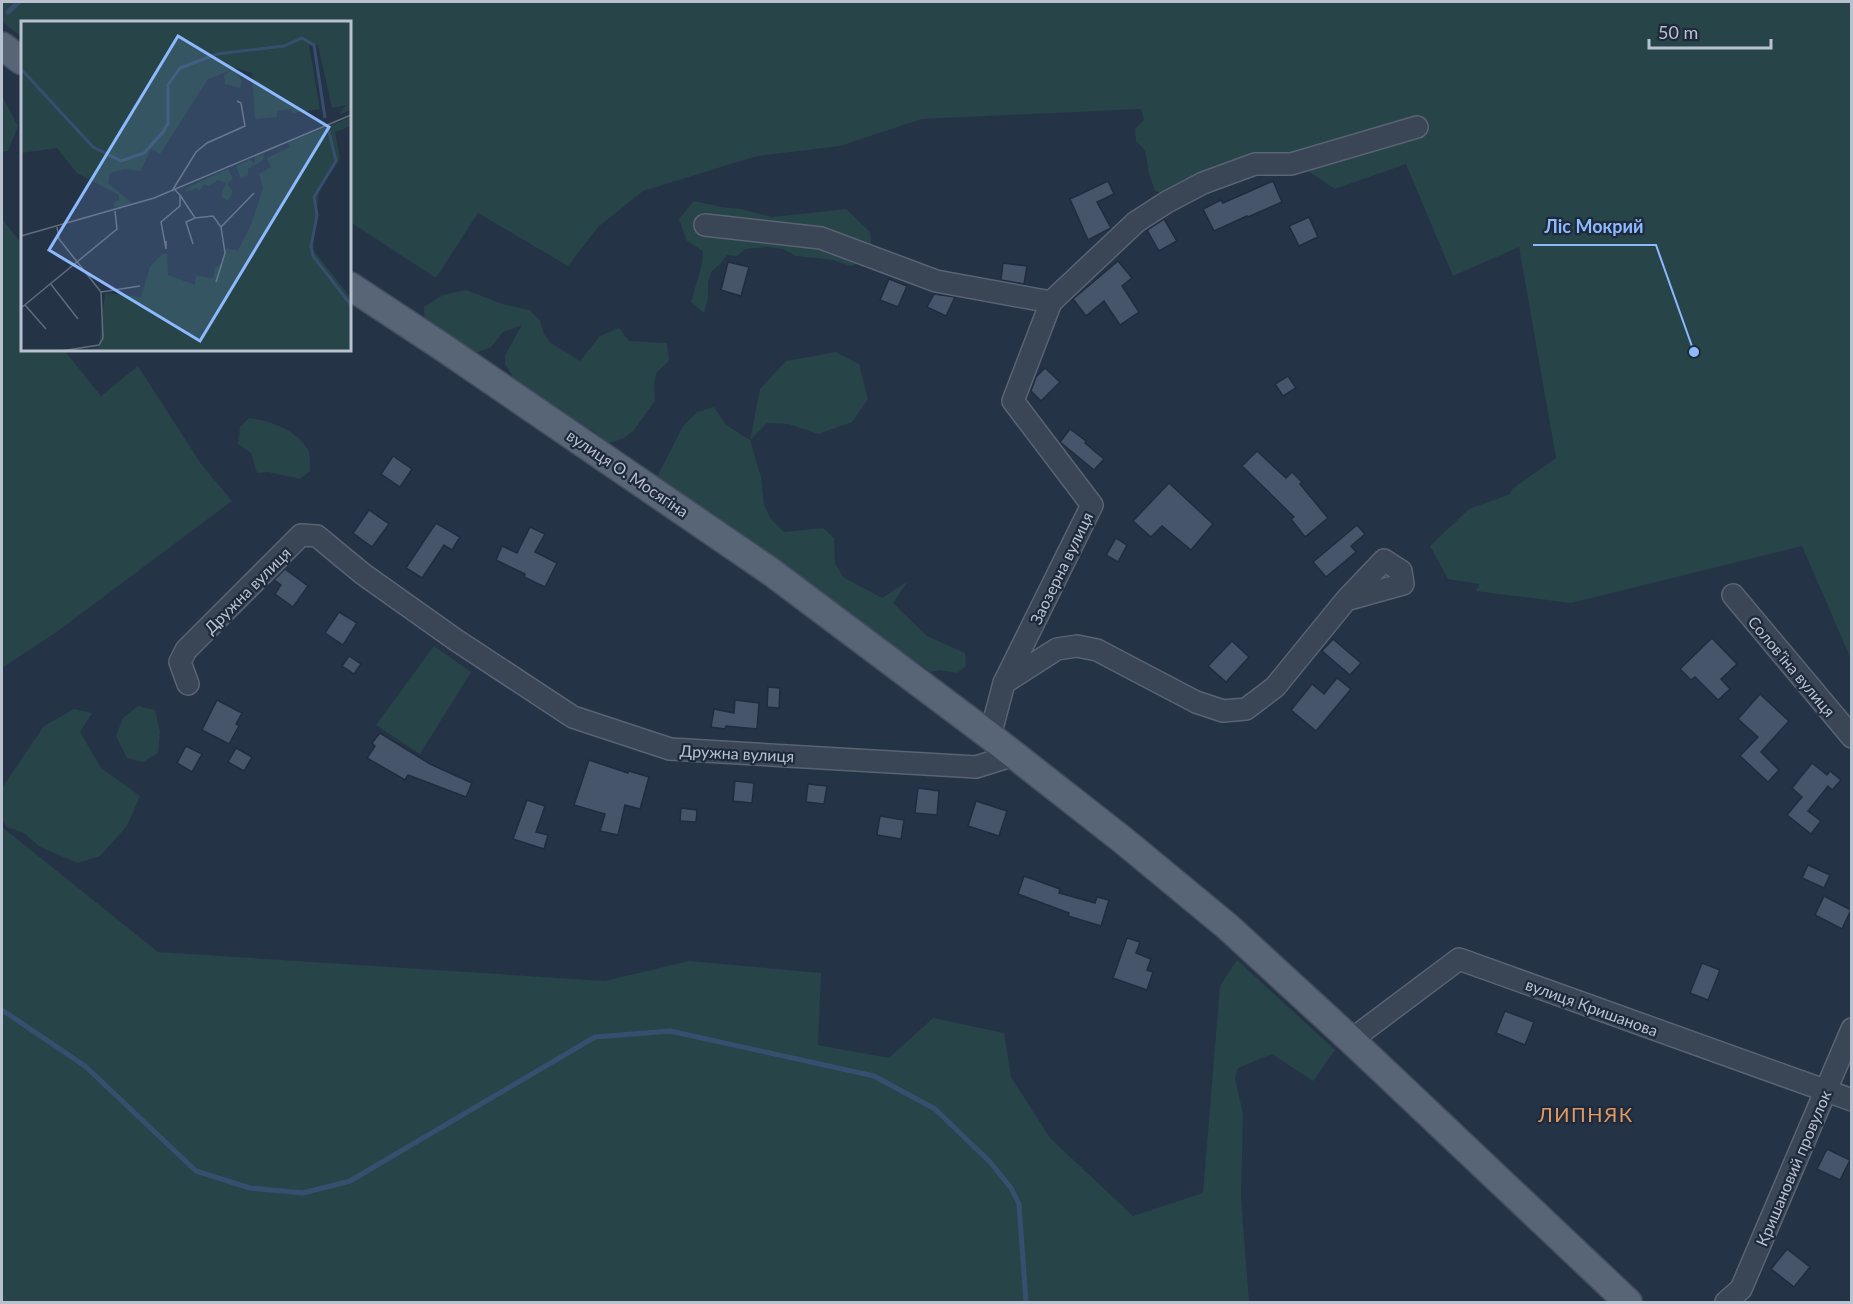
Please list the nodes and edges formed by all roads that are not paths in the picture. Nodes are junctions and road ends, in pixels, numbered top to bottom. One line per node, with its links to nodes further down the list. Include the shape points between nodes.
1 (2, 46): 2 (main road)
2 (21, 61)
3 (1417, 127): 6 (street, Заозерна вулиця, via 1291,164 1255,164 1203,183 1136,222)
4 (705, 225): 6 (street, via 821,238 936,281)
5 (351, 287): 11 (main road, вулиця О. Мосягіна, via 770,571)
6 (1051, 302): 9 (street, Заозерна вулиця, via 1013,401 1092,505)
7 (1733, 596): 12 (street, Соловʼїна вулиця)
8 (1346, 600): 9 (street, via 1275,687 1246,709 1223,711 1196,702 1097,650 1077,646 1057,649)
9 (1004, 683): 11 (street, Заозерна вулиця)
10 (188, 684): 13 (street, Дружна вулиця, via 180,662 186,650 301,535 317,536 456,640 573,717 670,749 976,767)
11 (990, 736): 13 (main road, вулиця О. Мосягіна)
12 (1851, 737)
13 (1014, 754): 15 (main road, via 1228,927)
14 (1851, 1029): 16 (street, Кришановий провулок)
15 (1351, 1040): 16 (street, вулиця Кришанова, via 1459,959); 18 (main road)
16 (1826, 1091): 17 (street, вулиця Кришанова); 19 (street, Кришановий провулок, via 1741,1289)
17 (1851, 1100)
18 (1628, 1302)
19 (1726, 1302)

